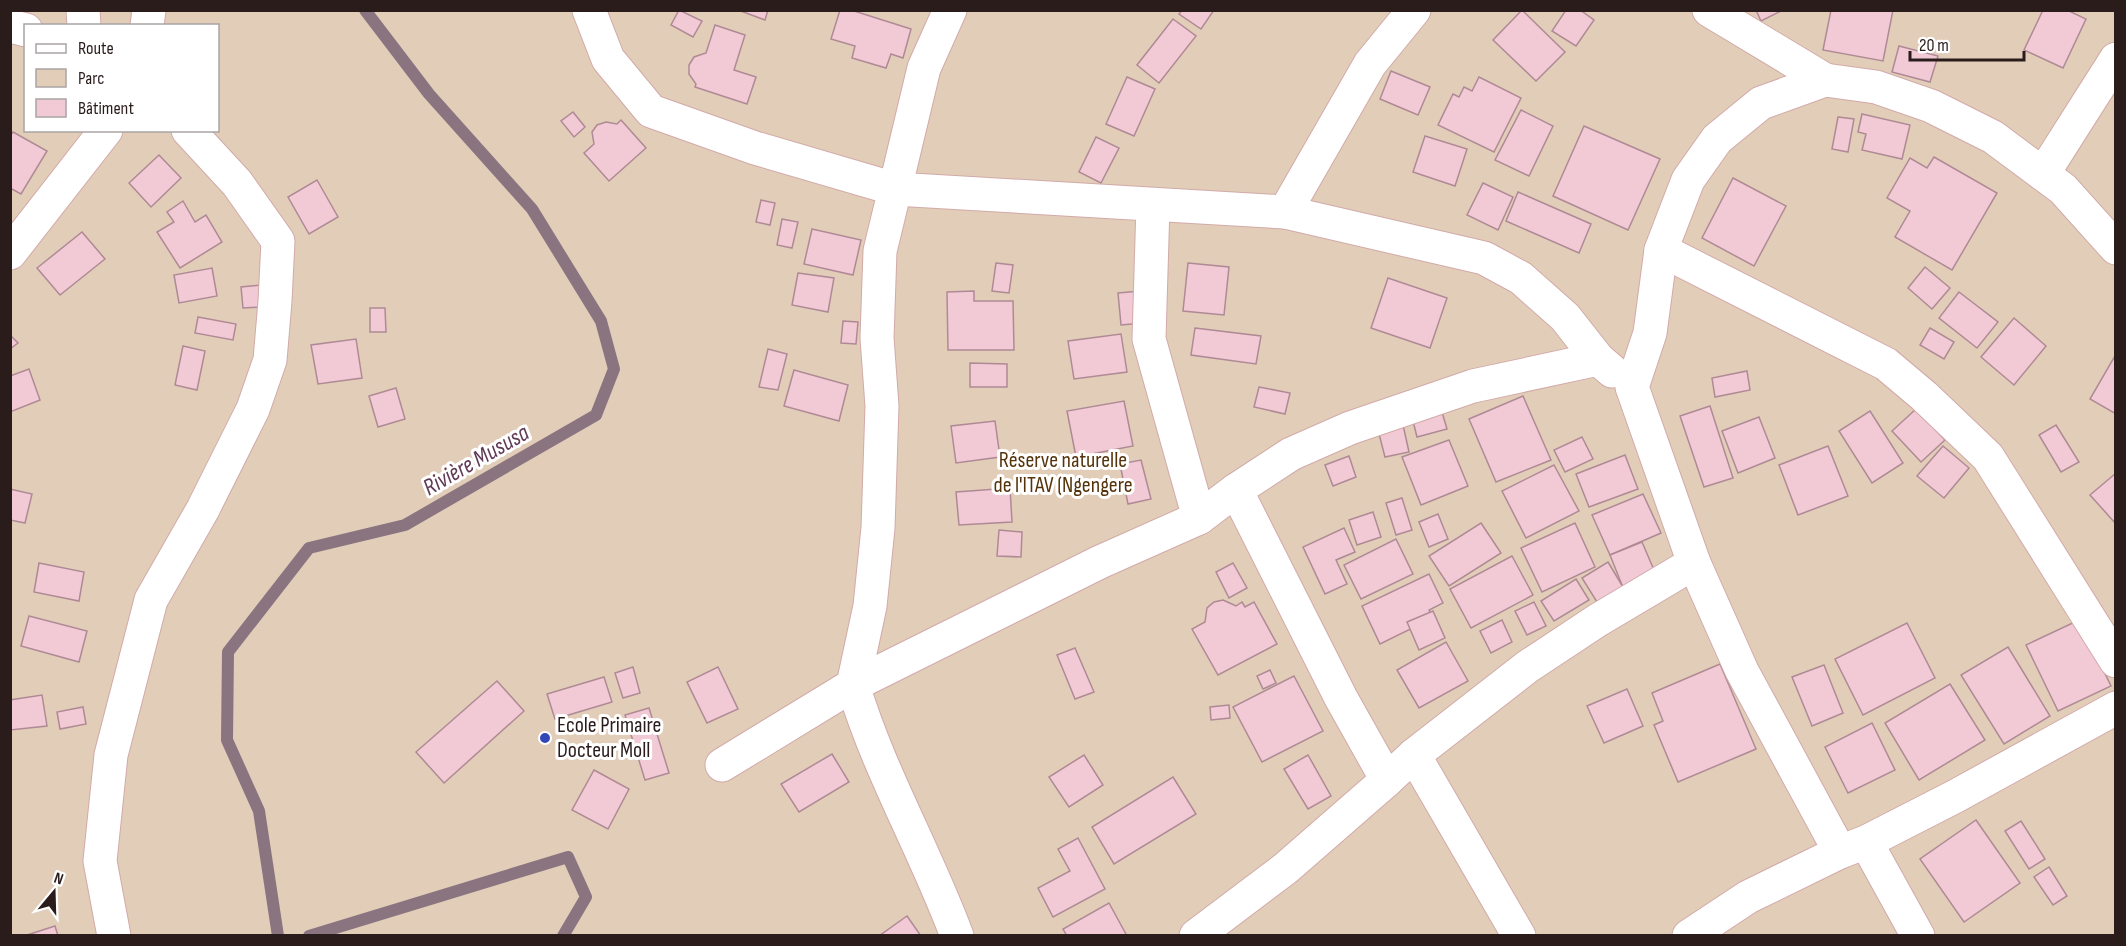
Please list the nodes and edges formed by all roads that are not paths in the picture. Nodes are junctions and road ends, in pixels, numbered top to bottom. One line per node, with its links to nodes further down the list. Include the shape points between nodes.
1 (589, 10): 10 (street, via 608,59 651,111 755,148)
2 (950, 10): 10 (street, via 924,68)
3 (1414, 10): 12 (street, via 1370,64)
4 (1709, 10): 6 (street)
5 (2115, 59): 9 (street)
6 (1825, 80): 9 (street, via 1876,87 1931,106 1993,137); 14 (street, via 1761,104 1717,139 1688,180)
7 (104, 132): 15 (street)
8 (190, 132): 28 (street, via 237,183 278,241 270,360 253,409 151,600 111,755 100,861)
9 (2043, 174): 13 (street, via 2063,189)
10 (895, 189): 11 (street); 22 (street, via 880,252 877,338 882,406 878,528 870,606)
11 (1153, 204): 12 (street); 19 (street, via 1149,339)
12 (1285, 212): 16 (street, via 1484,258 1521,278 1565,317)
13 (2115, 248)
14 (1661, 250): 17 (street, via 1650,333); 21 (street, via 1886,364 1924,396 1988,457)
15 (10, 253)
16 (1598, 359): 17 (street); 18 (street, via 1473,386 1350,428 1291,454)
17 (1632, 387): 20 (street)
18 (1236, 490): 19 (street); 26 (street)
19 (1199, 518): 22 (street, via 1090,567)
20 (1694, 563): 24 (street, via 1527,667); 27 (street, via 1742,671)
21 (2115, 661)
22 (853, 685): 25 (street); 29 (street, via 868,736 939,887)
23 (2115, 708): 27 (street, via 1954,797)
24 (1414, 755): 26 (street); 31 (street)
25 (722, 765)
26 (1387, 780): 30 (street, via 1286,868)
27 (1853, 847): 32 (street, via 1748,897); 33 (street)
28 (114, 936)
29 (957, 936)
30 (1196, 936)
31 (1519, 936)
32 (1689, 936)
33 (1918, 936)

